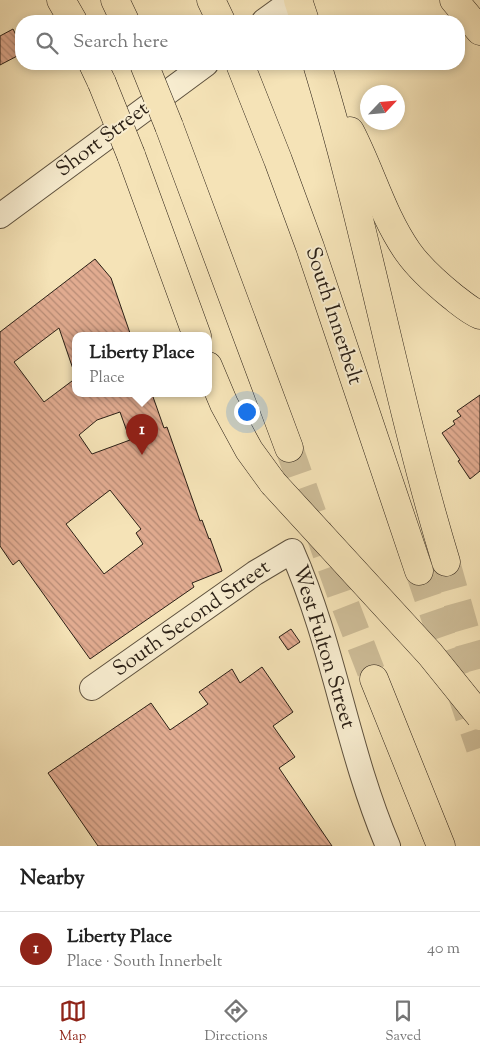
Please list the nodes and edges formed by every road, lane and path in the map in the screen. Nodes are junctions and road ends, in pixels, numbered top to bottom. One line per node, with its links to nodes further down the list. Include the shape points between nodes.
1 (61, 0): 6 (highway)
2 (115, 0): 7 (highway)
3 (293, 0): 8 (street)
4 (298, 0): 9 (highway)
5 (454, 0): 10 (highway)
6 (69, 15)
7 (122, 15)
8 (272, 15)
9 (303, 15)
10 (480, 31)
11 (146, 70): 21 (highway, bridge)
12 (198, 70): 17 (street, Short Street)
13 (319, 70): 16 (highway)
14 (98, 73): 19 (highway, bridge)
15 (244, 73): 24 (highway, South Innerbelt, via 310,247)
16 (328, 97): 18 (highway, via 360,150 382,205 408,253 425,273); 23 (highway)
17 (0, 216)
18 (480, 316)
19 (196, 332)
20 (212, 376): 27 (highway, bridge, via 249,450 273,483 430,654)
21 (289, 448)
22 (292, 551): 26 (street, South Second Street, via 255,573); 28 (street, West Fulton Street, via 306,581 370,802)
23 (446, 562)
24 (419, 571)
25 (374, 679): 29 (highway)
26 (92, 688)
27 (480, 716)
28 (388, 846)
29 (441, 846)

